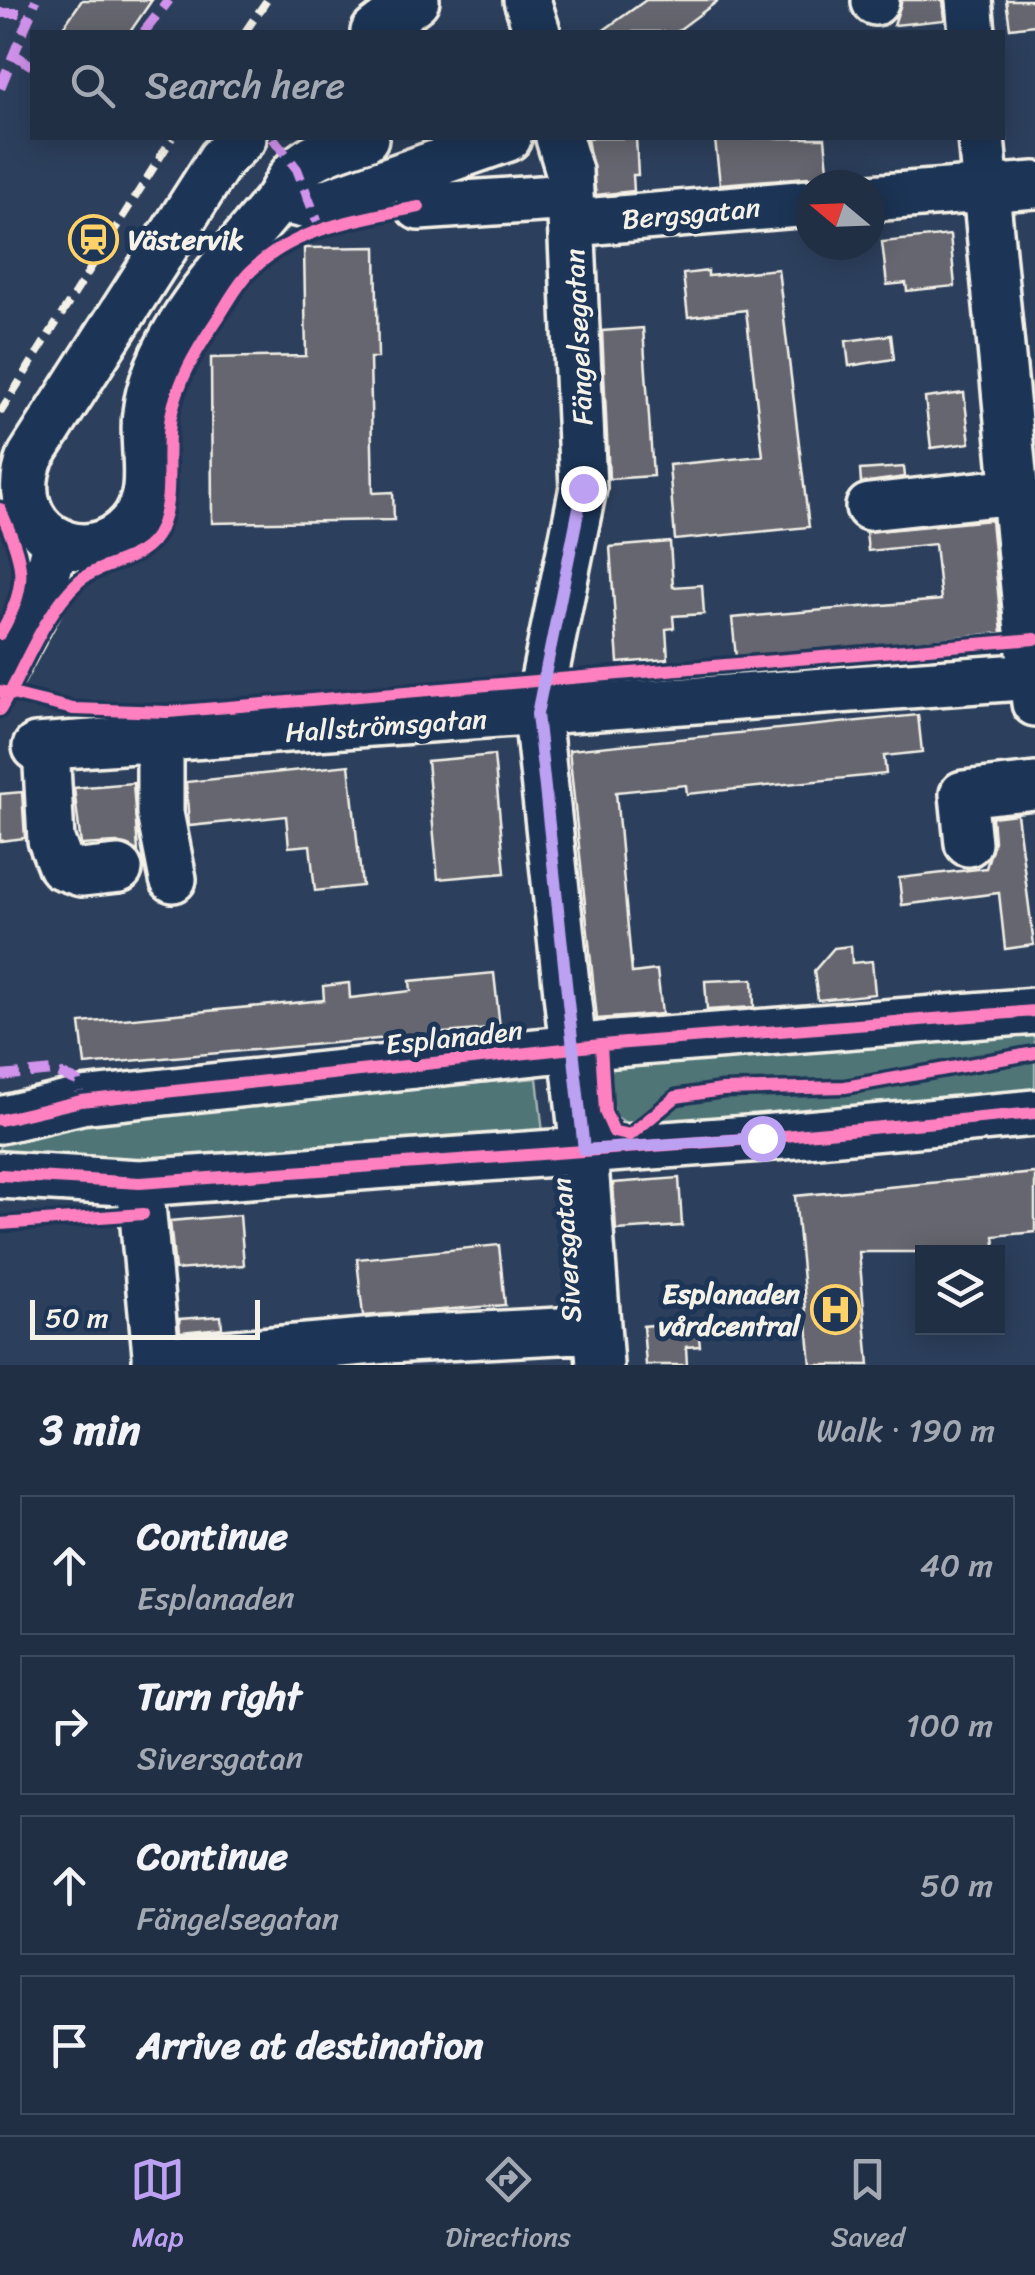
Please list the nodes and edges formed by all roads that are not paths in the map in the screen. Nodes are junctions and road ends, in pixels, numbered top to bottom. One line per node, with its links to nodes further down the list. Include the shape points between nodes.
1 (416, 0): 4 (street)
2 (527, 0): 5 (street)
3 (969, 0): 6 (street)
4 (377, 30)
5 (535, 30)
6 (972, 30)
7 (241, 140): 21 (street, via 221,159 30,456 21,481 23,502 34,525)
8 (359, 140): 15 (street, via 297,169)
9 (502, 140): 15 (street, via 314,207)
10 (560, 140): 18 (street, Fängelsegatan)
11 (982, 140): 13 (street)
12 (1035, 185): 13 (street)
13 (986, 189): 14 (street); 19 (street)
14 (885, 197)
15 (278, 199): 21 (street, via 162,358 145,414 147,482 135,519 98,544)
16 (795, 203): 18 (street, Bergsgatan)
17 (420, 207): 18 (street, Bergsgatan)
18 (571, 210): 24 (street, Fängelsegatan, via 583,488)
19 (1015, 491): 20 (street); 23 (street)
20 (869, 506)
21 (56, 539): 22 (street, via 41,600)
22 (0, 676)
23 (1034, 685): 24 (street, Hallströmsgatan)
24 (537, 714): 25 (street, Hallströmsgatan); 31 (street, Siversgatan)
25 (160, 741): 28 (street, Hallströmsgatan, via 41,747 51,840 61,866 82,873); 29 (street, via 160,813)
26 (1035, 786): 27 (street, via 963,794)
27 (968, 843)
28 (119, 869)
29 (173, 879)
30 (1035, 1010): 31 (street, Esplanaden)
31 (570, 1049): 33 (street, Esplanaden, via 81,1101); 34 (street, Siversgatan)
32 (1035, 1112): 34 (street)
33 (0, 1120)
34 (584, 1150): 36 (street); 37 (street, Siversgatan)
35 (0, 1175): 36 (street)
36 (140, 1183): 38 (street)
37 (598, 1347): 38 (street, via 387,1340)
38 (156, 1362)

